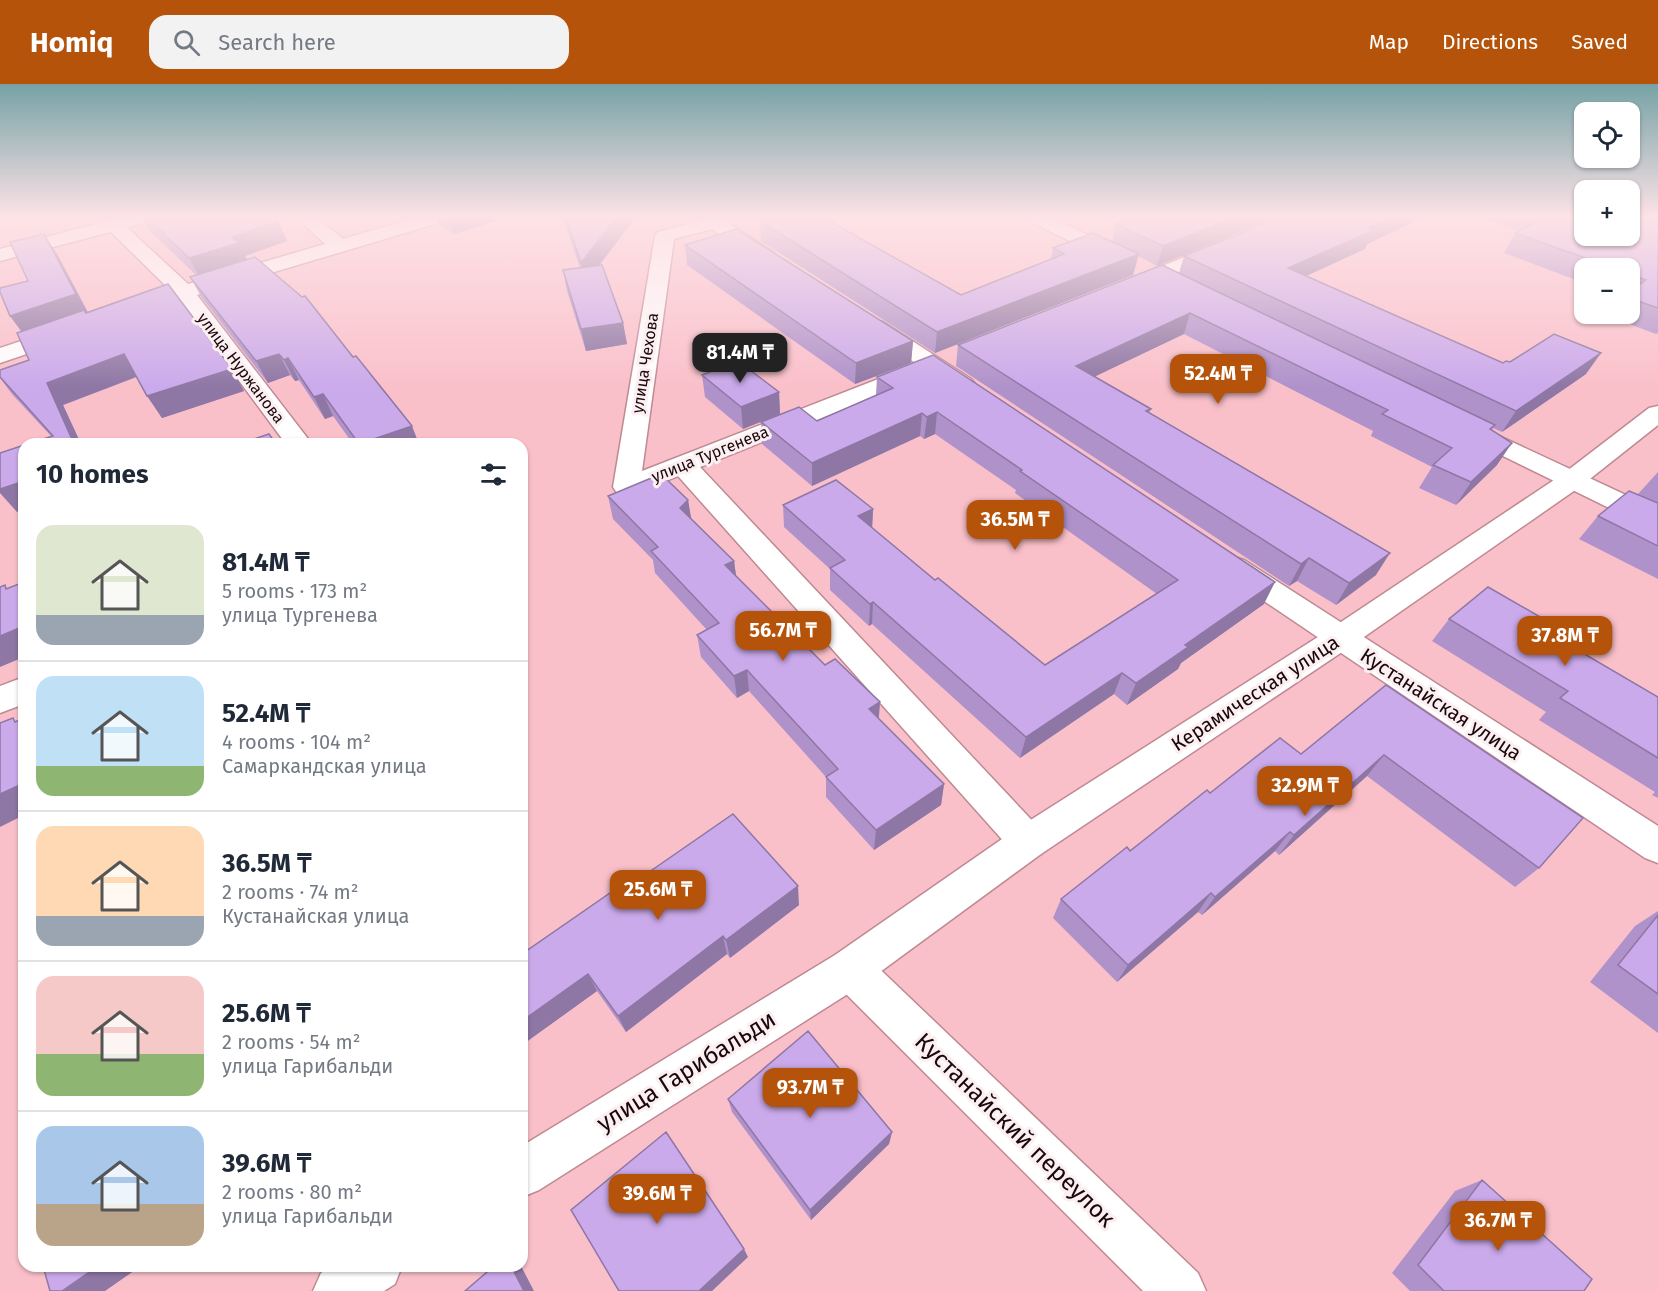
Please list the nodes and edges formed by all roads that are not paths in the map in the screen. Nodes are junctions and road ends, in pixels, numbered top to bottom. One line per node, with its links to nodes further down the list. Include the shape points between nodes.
1 (165, 274): 8 (street, улица Нуржанова)
2 (242, 274): 8 (street)
3 (659, 274): 21 (street, улица Чехова)
4 (1153, 274): 6 (street)
5 (1160, 274): 6 (street)
6 (1156, 276): 7 (street); 9 (street)
7 (1178, 286)
8 (184, 292): 11 (street, улица Нуржанова); 18 (street, улица Нуржанова)
9 (1112, 294)
10 (854, 313): 14 (street)
11 (119, 315)
12 (86, 326): 13 (street)
13 (0, 356)
14 (945, 360): 15 (street); 19 (street, улица Тургенева)
15 (984, 398)
16 (1658, 413): 20 (street, Керамическая улица)
17 (1444, 417): 20 (street)
18 (294, 438)
19 (682, 465): 21 (street, улица Тургенева); 27 (street)
20 (1572, 480): 22 (street); 24 (street, Керамическая улица)
21 (626, 487)
22 (1658, 521)
23 (1211, 551): 24 (street, Кустанайская улица)
24 (1340, 638): 27 (street, Керамическая улица); 28 (street, Кустанайская улица)
25 (18, 692): 26 (street)
26 (0, 700)
27 (1028, 842): 29 (street, Керамическая улица)
28 (1658, 846)
29 (850, 969): 30 (street, улица Гарибальди); 33 (street, Кустанайский переулок)
30 (528, 1169)
31 (368, 1272): 32 (street)
32 (339, 1291)
33 (1180, 1291)

